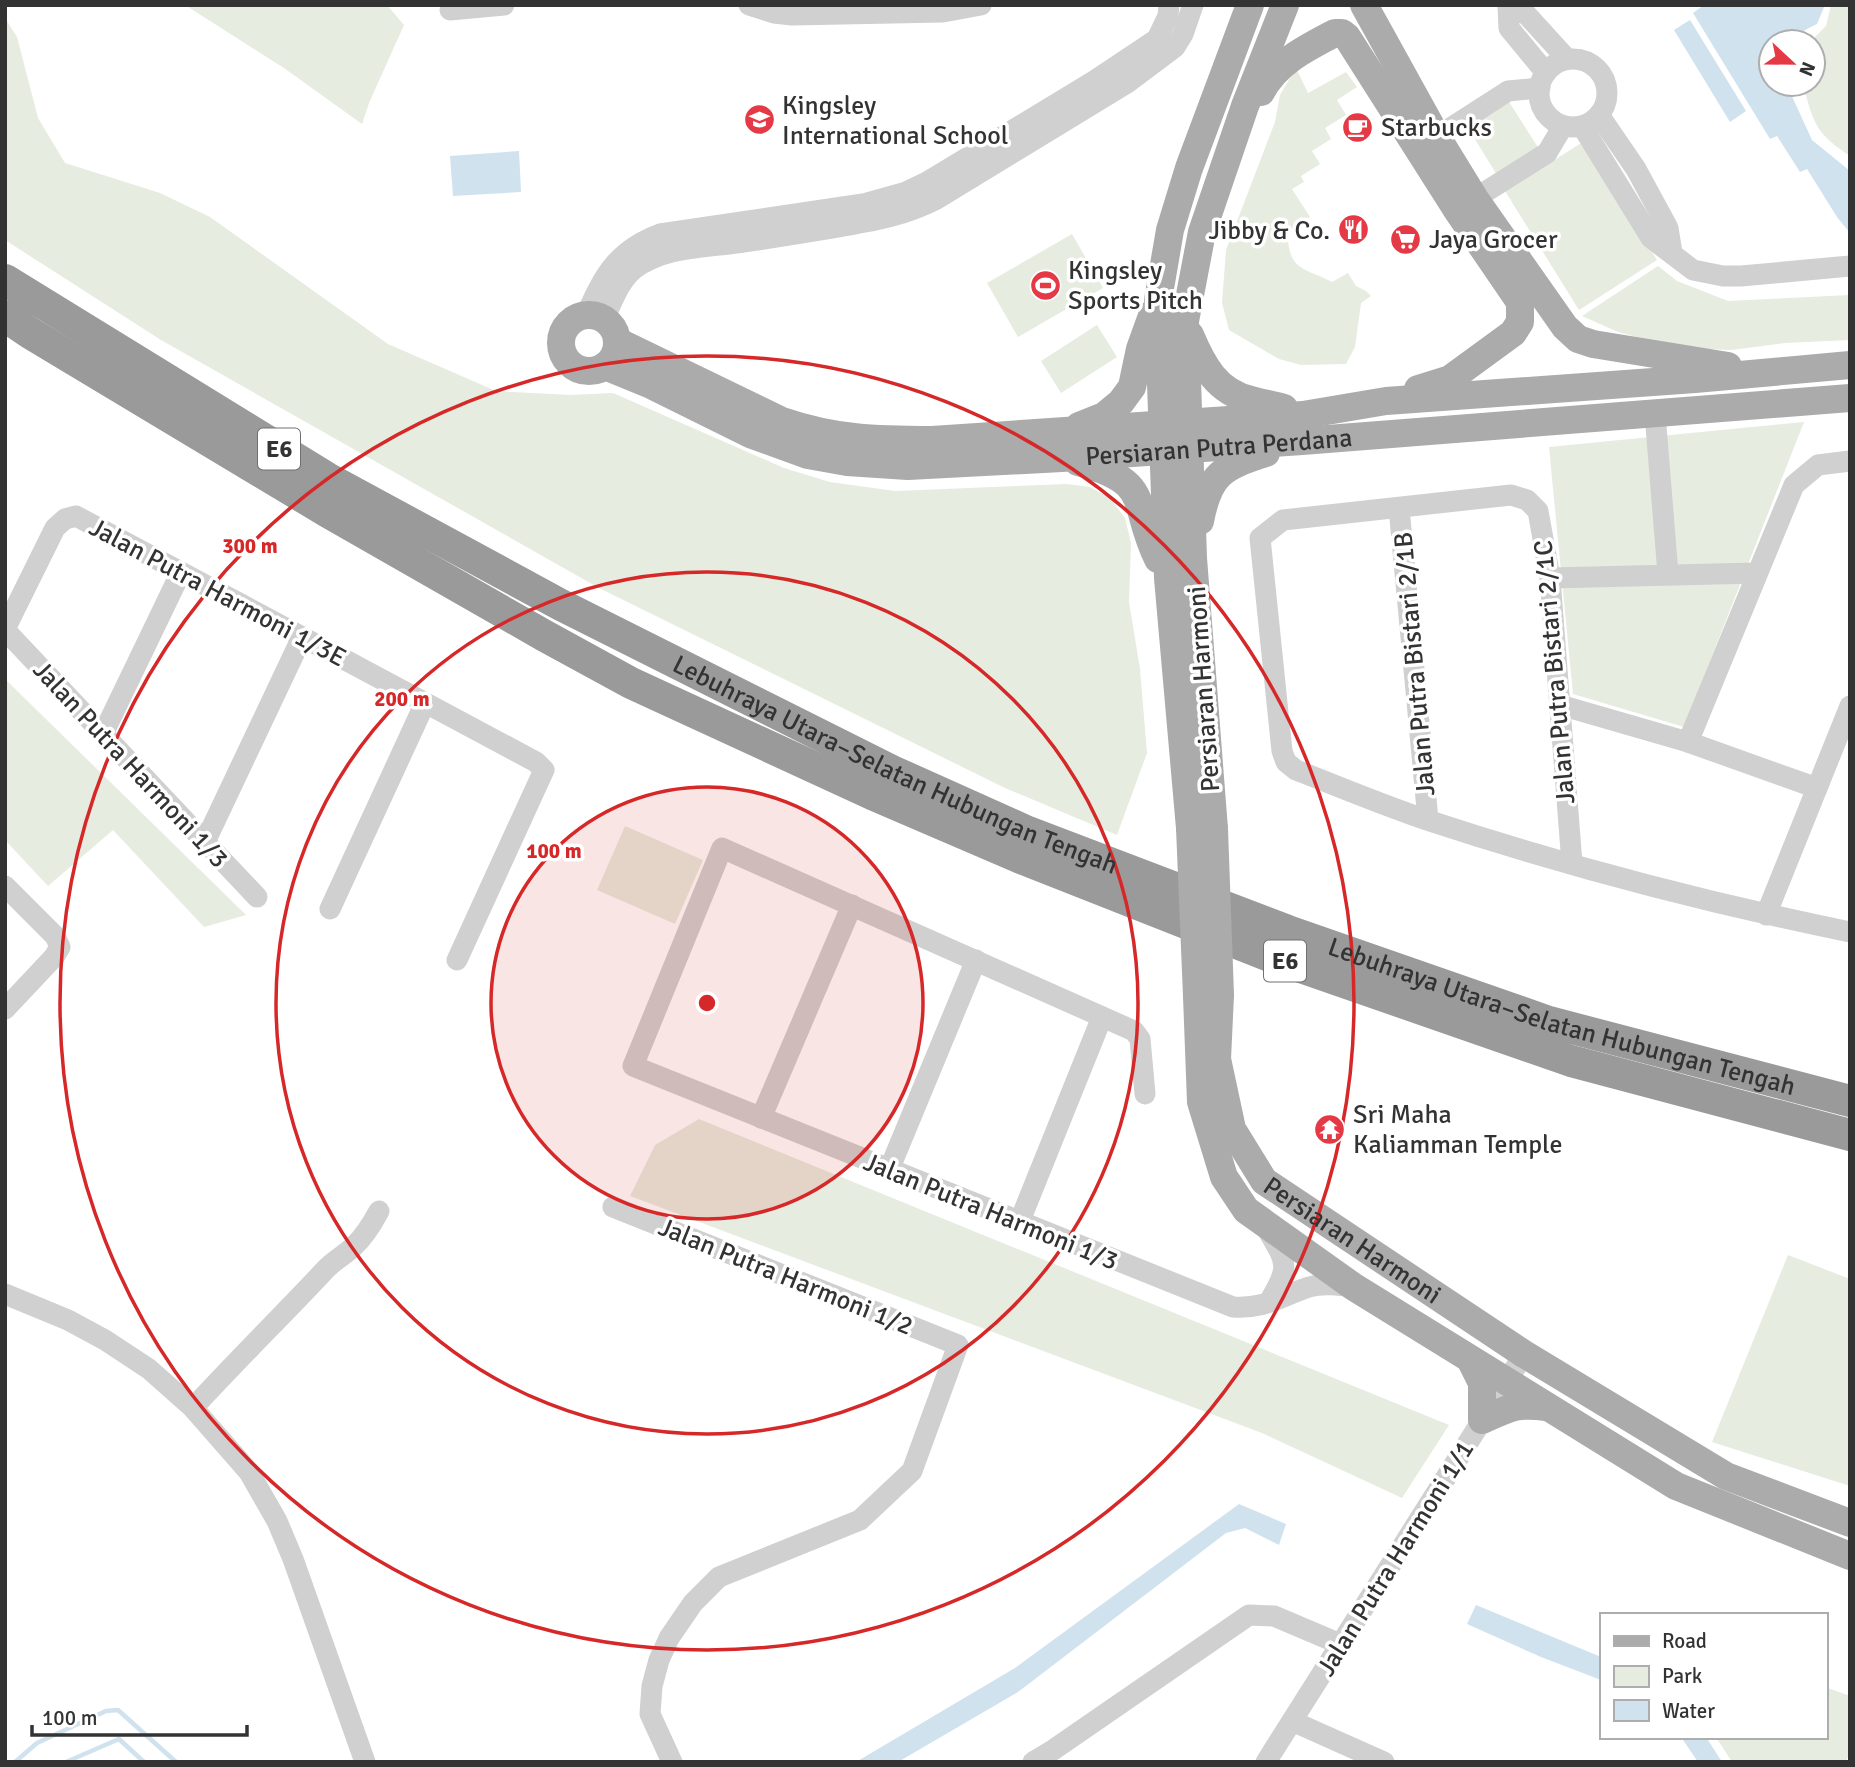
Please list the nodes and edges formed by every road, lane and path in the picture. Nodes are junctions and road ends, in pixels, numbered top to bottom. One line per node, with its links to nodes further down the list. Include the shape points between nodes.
1 (504, 5): 10 (street)
2 (749, 5): 3 (street, via 792,15 943,12)
3 (981, 5)
4 (1169, 5): 22 (street, via 1157,39 906,192 863,204 660,234 640,242 610,267)
5 (1193, 5): 22 (street, via 1175,47 1127,83 935,200 887,219 656,255 632,271)
6 (1250, 5): 19 (main road, via 1189,168 1170,230)
7 (1285, 5): 15 (main road)
8 (1364, 5): 14 (main road)
9 (1508, 6): 11 (street, via 1527,15); 12 (street, via 1509,28)
10 (450, 10)
11 (1567, 59): 12 (street, via 1552,66); 13 (street, via 1588,62 1603,76 1607,96)
12 (1543, 80): 13 (street, via 1542,107 1555,122); 14 (street, via 1508,91)
13 (1582, 123): 16 (street, via 1547,153); 17 (street, via 1651,239 1693,270 1723,276)
14 (1428, 143): 15 (main road, via 1354,43 1335,33 1283,64 1269,78); 16 (main road)
15 (1223, 170): 21 (main road, via 1202,232)
16 (1466, 204): 25 (main road, via 1578,339); 27 (main road, via 1520,302 1520,322 1513,333 1450,379)
17 (1850, 267)
18 (5, 280): 64 (highway, Lebuhraya Utara–Selatan Hubungan Tengah / E6, via 327,478 561,605 892,771 1028,832 1288,931 1549,1022)
19 (1158, 300): 30 (main road, Persiaran Harmoni); 31 (main road, via 1132,387 1121,402)
20 (5, 316): 66 (highway, Lebuhraya Utara–Selatan Hubungan Tengah / E6, via 328,512 545,636 740,734 1021,858 1275,958 1571,1060)
21 (1185, 321): 29 (main road, via 1201,361 1228,392); 30 (main road, Persiaran Harmoni, via 1187,387)
22 (602, 325): 24 (main road, via 614,355); 24 (main road, via 572,321 562,346 564,355 578,368 587,371); 31 (main road, Persiaran Putra Perdana, via 782,421 872,440)
23 (1850, 365): 25 (main road, Persiaran Putra Perdana)
24 (605, 366): 31 (main road, Persiaran Putra Perdana, via 750,433 808,455 847,462 908,466)
25 (1761, 372): 27 (main road, Persiaran Putra Perdana)
26 (1850, 398): 28 (main road, Persiaran Putra Perdana)
27 (1386, 401): 29 (main road, Persiaran Putra Perdana)
28 (1655, 414): 29 (main road, Persiaran Putra Perdana); 37 (street)
29 (1302, 428): 30 (main road, Persiaran Putra Perdana); 34 (main road, via 1217,477 1207,491)
30 (1176, 437): 31 (main road, Persiaran Putra Perdana); 34 (main road, Persiaran Harmoni); 38 (main road, Persiaran Harmoni)
31 (1065, 445): 38 (main road, via 1124,480 1136,493 1151,544)
32 (1850, 461): 36 (street, via 1818,465 1794,485)
33 (1399, 508): 39 (street, Jalan Putra Bistari 2/1C, via 1511,495 1527,500 1538,511); 48 (street, Jalan Putra Bistari 2/1B); 48 (street, via 1283,520 1260,538 1286,762 1296,770)
34 (1193, 558): 49 (main road, Persiaran Harmoni)
35 (181, 572): 40 (street, Jalan Putra Harmoni 1/3E, via 76,516 65,519 55,528); 41 (street, Jalan Putra Harmoni 1/3E); 45 (street)
36 (1757, 573): 37 (street); 46 (street)
37 (1668, 574): 39 (street)
38 (1168, 578): 49 (main road, Persiaran Harmoni)
39 (1550, 578): 43 (street, Jalan Putra Bistari 2/1C)
40 (5, 629): 45 (street, Jalan Putra Harmoni 1/3)
41 (302, 637): 42 (street, Jalan Putra Harmoni 1/3E); 50 (street)
42 (425, 703): 55 (street); 58 (street, Jalan Putra Harmoni 1/3E, via 536,762 544,771)
43 (1560, 705): 46 (street); 51 (street, Jalan Putra Bistari 2/1C)
44 (1850, 706): 47 (street)
45 (103, 734): 50 (street, Jalan Putra Harmoni 1/3)
46 (1688, 742): 47 (street)
47 (1816, 788): 56 (street)
48 (1428, 820): 51 (street)
49 (1202, 828): 60 (main road, Persiaran Harmoni, bridge)
50 (205, 842): 53 (street, Jalan Putra Harmoni 1/3)
51 (1572, 864): 56 (street)
52 (5, 886): 61 (street, via 55,936 60,947)
53 (257, 897)
54 (852, 905): 59 (street); 65 (street); 65 (street, Jalan Putra Harmoni 1/3, via 722,848 634,1066)
55 (331, 909)
56 (1766, 915): 57 (street)
57 (1850, 932)
58 (457, 960)
59 (976, 960): 62 (street); 67 (street)
60 (1208, 996): 70 (main road, Persiaran Harmoni, via 1201,1102 1224,1177 1246,1210); 75 (main road, Persiaran Harmoni, via 1232,1129 1264,1181)
61 (5, 1009)
62 (1102, 1017): 63 (street, via 1134,1031 1140,1039); 71 (street)
63 (1145, 1094)
64 (1850, 1101)
65 (761, 1118): 67 (street, Jalan Putra Harmoni 1/3)
66 (1850, 1135)
67 (889, 1170): 71 (street, Jalan Putra Harmoni 1/3)
68 (613, 1207): 86 (street, Jalan Putra Harmoni 1/2, via 958,1345 912,1471 860,1520 719,1577 677,1626 659,1660 650,1714)
69 (379, 1211): 79 (street, via 353,1248 326,1269)
70 (1263, 1221): 72 (main road, Persiaran Harmoni); 74 (street, Persiaran Harmoni, via 1282,1251 1286,1267)
71 (1019, 1223): 74 (street, Jalan Putra Harmoni 1/3, via 1233,1307 1254,1308)
72 (1354, 1287): 74 (street, Jalan Putra Harmoni 1/3, via 1310,1287); 76 (main road, Persiaran Harmoni)
73 (5, 1294): 79 (street, via 105,1340 149,1369)
74 (1269, 1302)
75 (1524, 1354): 77 (street, Jalan Putra Harmoni 1/1); 81 (main road, Persiaran Harmoni, via 1726,1476)
76 (1471, 1361): 77 (main road, Persiaran Harmoni); 80 (main road, via 1482,1383)
77 (1507, 1382): 78 (main road, Persiaran Harmoni); 80 (street, Jalan Putra Harmoni 1/1)
78 (1550, 1407): 80 (main road, via 1516,1405); 82 (main road, Persiaran Harmoni, via 1676,1486)
79 (192, 1408): 85 (street, via 249,1472 277,1521)
80 (1482, 1420): 83 (street, Jalan Putra Harmoni 1/1)
81 (1850, 1523)
82 (1850, 1556)
83 (1340, 1644): 84 (street, Jalan Putra Harmoni 1/1); 87 (street, via 1273,1616 1249,1615)
84 (1292, 1721): 88 (street, Jalan Putra Harmoni 1/1); 89 (street)
85 (365, 1762)
86 (672, 1762)
87 (1033, 1762)
88 (1266, 1762)
89 (1384, 1762)

